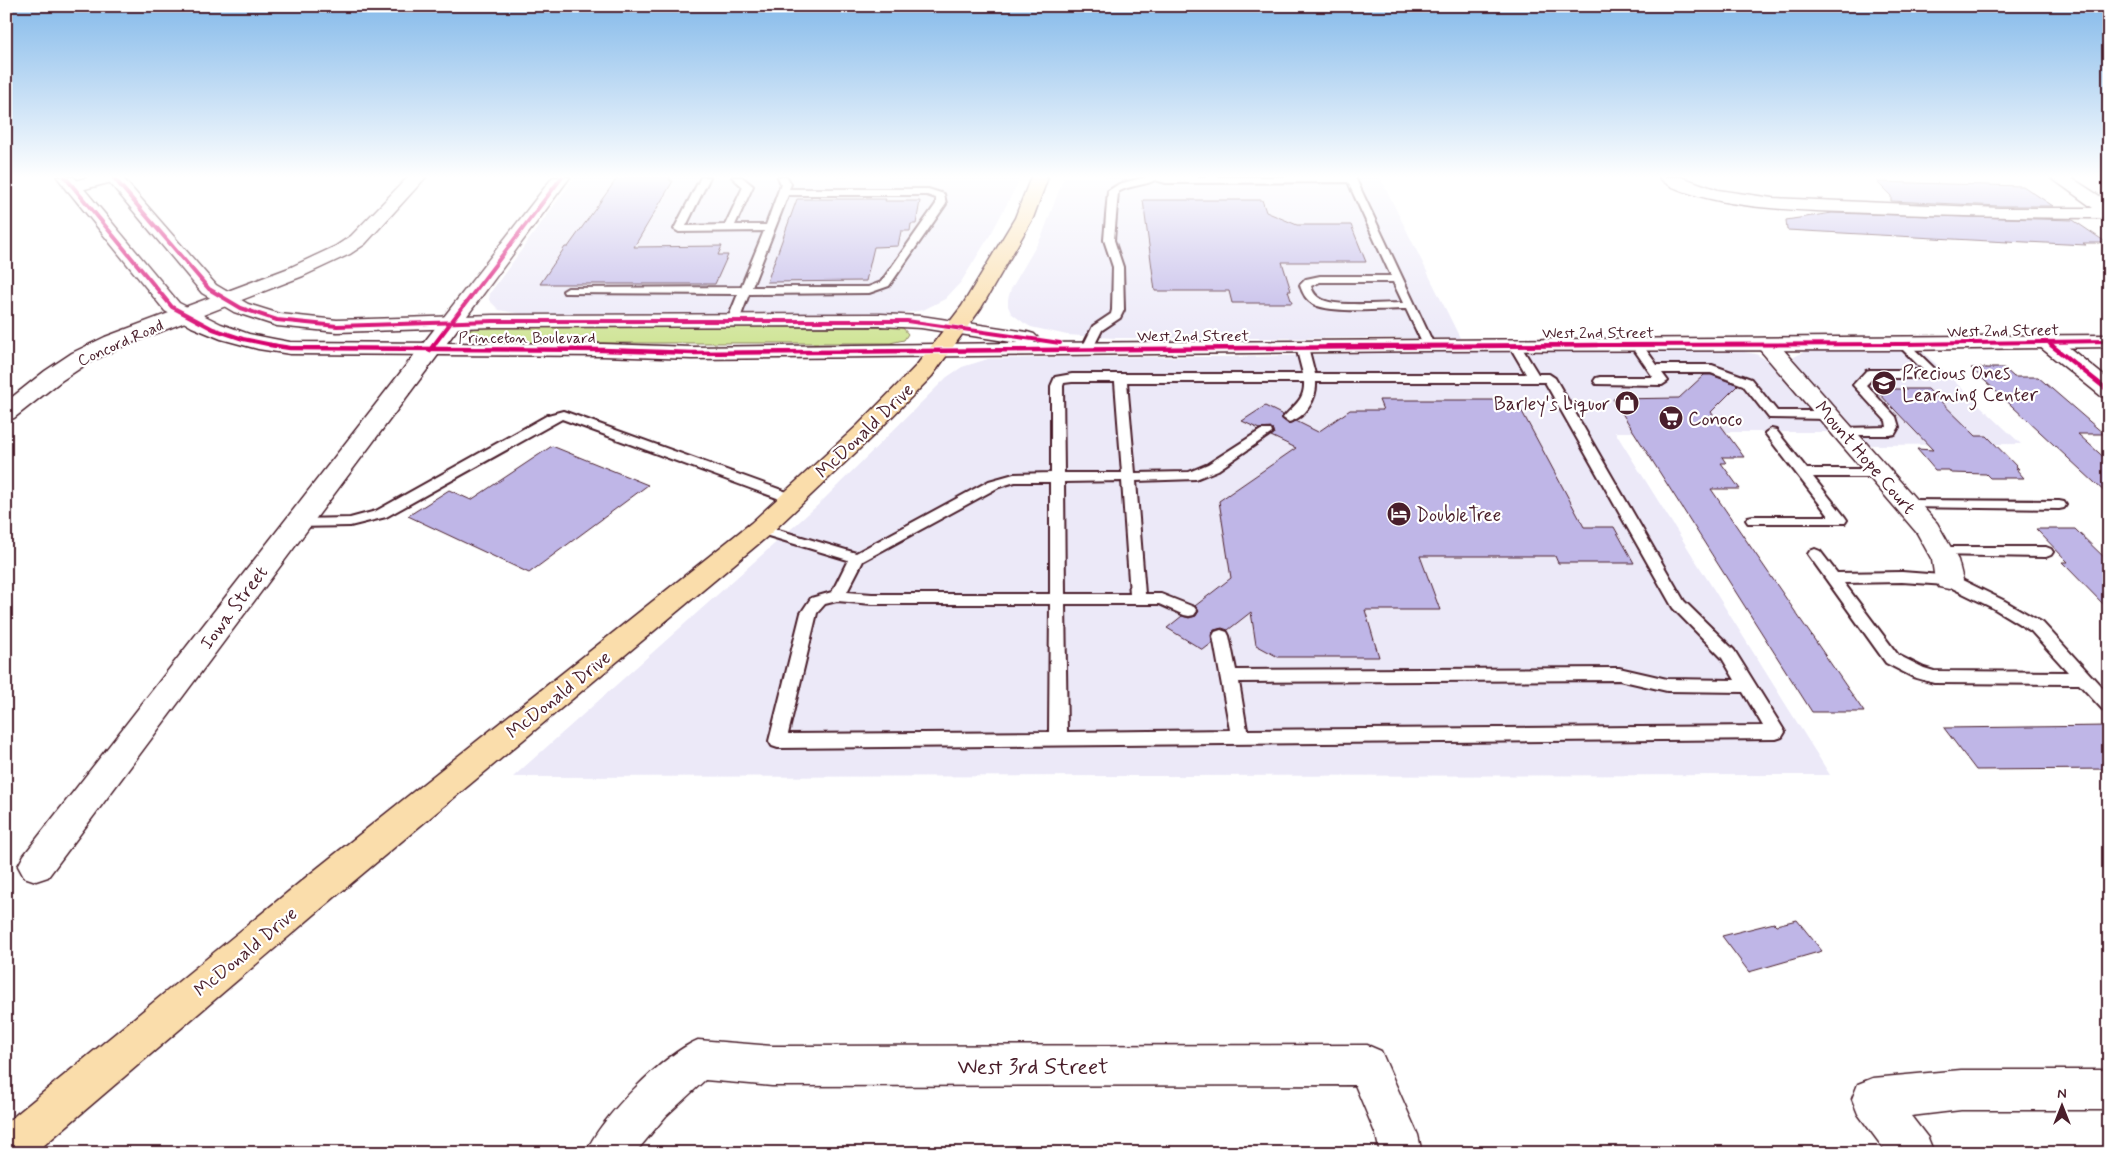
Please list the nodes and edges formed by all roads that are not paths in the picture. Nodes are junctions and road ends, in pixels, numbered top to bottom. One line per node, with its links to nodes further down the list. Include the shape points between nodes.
1 (109, 231): 15 (street, Princeton Boulevard, via 161,296)
2 (158, 231): 13 (street, Princeton Boulevard, via 209,289)
3 (366, 231): 13 (street, Concord Road, via 343,250)
4 (521, 231): 17 (street, Iowa Street)
5 (769, 231): 12 (lane)
6 (922, 231): 12 (lane, via 879,288)
7 (1017, 231): 18 (highway, McDonald Drive)
8 (1110, 231): 27 (lane, via 1109,240 1118,267 1118,310 1116,316 1102,322)
9 (1375, 231): 10 (lane)
10 (1398, 279): 14 (lane); 14 (lane, via 1320,279 1305,285 1309,297 1329,306)
11 (568, 290): 12 (lane)
12 (745, 290): 16 (lane)
13 (224, 299): 15 (street, Concord Road); 17 (street, Princeton Boulevard, via 257,314 305,324)
14 (1410, 306): 23 (lane)
15 (183, 315): 28 (street, Princeton Boulevard, via 217,332 267,345); 36 (street, Concord Road, via 80,358)
16 (733, 321): 17 (street, Princeton Boulevard); 18 (street, Princeton Boulevard, via 890,321)
17 (451, 323): 28 (street, Iowa Street)
18 (957, 327): 27 (street, West 2nd Street); 29 (highway, McDonald Drive)
19 (2109, 341): 20 (street, West 2nd Street)
20 (2048, 342): 22 (street, West 2nd Street); 35 (street)
21 (1766, 344): 22 (street, West 2nd Street); 25 (street, West 2nd Street); 39 (street, Mount Hope Court)
22 (1902, 344): 39 (lane, via 1934,374 1870,374 1859,385 1892,420 1890,431)
23 (1428, 345): 24 (street, West 2nd Street); 26 (street, West 2nd Street)
24 (1515, 345): 25 (street, West 2nd Street); 33 (lane)
25 (1636, 345): 30 (lane)
26 (1302, 347): 27 (street, West 2nd Street); 32 (lane)
27 (1088, 348): 29 (street, West 2nd Street)
28 (430, 350): 29 (street, Princeton Boulevard); 50 (street, Iowa Street)
29 (938, 352): 46 (highway, McDonald Drive, via 924,371 866,430)
30 (1654, 369): 34 (lane, via 1662,382); 39 (lane, via 1712,369 1747,382 1773,415)
31 (1121, 378): 32 (lane); 44 (lane, via 1059,380); 45 (lane)
32 (1311, 378): 33 (lane); 38 (lane, via 1310,398)
33 (1534, 378): 65 (lane, via 1549,378 1678,604 1728,654)
34 (1600, 381)
35 (2109, 391)
36 (17, 396): 37 (street, Concord Road)
37 (6, 414)
38 (1289, 418)
39 (1836, 424): 43 (street, Mount Hope Court)
40 (1266, 433): 45 (lane, via 1213,468 1191,476)
41 (1771, 433): 42 (lane)
42 (1802, 473): 43 (lane); 49 (lane, via 1840,520)
43 (1880, 473): 47 (street, Mount Hope Court)
44 (1057, 476): 45 (lane); 55 (lane, via 1014,478 994,484); 59 (lane)
45 (1129, 476): 60 (lane)
46 (793, 499): 50 (lane, via 563,415 552,418 381,514 350,522); 51 (highway, McDonald Drive)
47 (1907, 504): 48 (lane); 52 (street, Mount Hope Court, via 1928,529)
48 (2059, 505)
49 (1753, 520)
50 (297, 523): 69 (street, Iowa Street)
51 (760, 529): 55 (lane); 71 (highway, McDonald Drive)
52 (1941, 552): 53 (lane); 57 (street, Mount Hope Court)
53 (2046, 552)
54 (1815, 554): 56 (lane)
55 (857, 558): 58 (lane)
56 (1833, 578): 57 (lane); 64 (lane, via 1892,659 1919,673 1934,677)
57 (1949, 580): 64 (lane, via 2037,627)
58 (837, 596): 59 (lane, via 872,599); 68 (lane, via 812,604 778,741)
59 (1058, 599): 60 (lane); 68 (lane)
60 (1138, 599): 61 (lane, via 1161,599)
61 (1188, 611)
62 (1221, 636): 63 (lane)
63 (1230, 676): 65 (lane, via 1619,674 1667,685); 67 (lane)
64 (2084, 678): 66 (lane)
65 (1748, 686): 67 (lane, via 1776,732)
66 (2109, 706)
67 (1240, 737): 68 (lane)
68 (1058, 738)
69 (36, 866)
70 (2109, 1090): 74 (street, via 1961,1090 1873,1098)
71 (6, 1150)
72 (607, 1153): 73 (street, West 3rd Street, via 651,1100 698,1060 772,1066 1367,1065 1397,1135)
73 (1401, 1153)
74 (1913, 1153)

